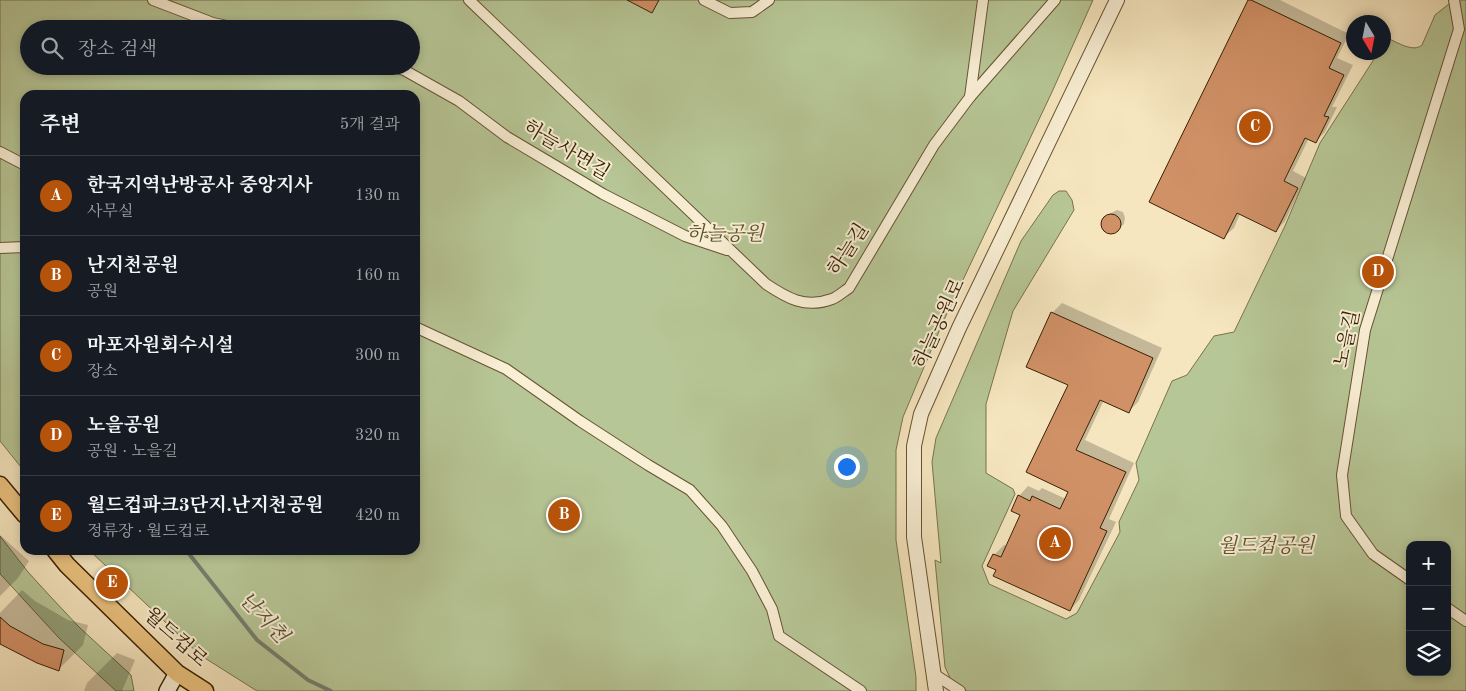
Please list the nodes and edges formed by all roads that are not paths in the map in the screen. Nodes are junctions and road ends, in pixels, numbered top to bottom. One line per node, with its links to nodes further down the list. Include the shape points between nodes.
1 (153, 0): 9 (street)
2 (469, 0): 16 (street, 하늘길)
3 (704, 0): 4 (street, via 730,13 752,12)
4 (769, 0)
5 (983, 0): 11 (street)
6 (1055, 0): 11 (street, 하늘길)
7 (1116, 0): 25 (street, 하늘공원로, via 921,414 914,446 914,537)
8 (1454, 0): 21 (street, 노을길, via 1459,29 1365,330 1342,475 1346,516 1373,554)
9 (205, 20)
10 (413, 75): 16 (street, 하늘사면길, via 459,101 507,137 603,194 685,236)
11 (970, 97): 16 (street, 하늘길, via 934,145 849,288 833,299 808,303 787,298 766,284)
12 (0, 152): 13 (street)
13 (20, 162)
14 (20, 247): 15 (street)
15 (0, 248)
16 (730, 251)
17 (420, 329): 28 (street, via 506,369 580,421 690,490 722,526 752,571 772,609 779,636)
18 (0, 485): 19 (main road)
19 (20, 509)
20 (59, 555): 24 (main road, 월드컵로)
21 (1406, 577)
22 (1451, 611): 23 (street)
23 (1466, 621)
24 (177, 673): 26 (main road); 27 (main road, 월드컵로)
25 (934, 674): 29 (street, 하늘공원로); 30 (street)
26 (167, 691)
27 (205, 691)
28 (861, 691)
29 (936, 691)
30 (960, 691)

